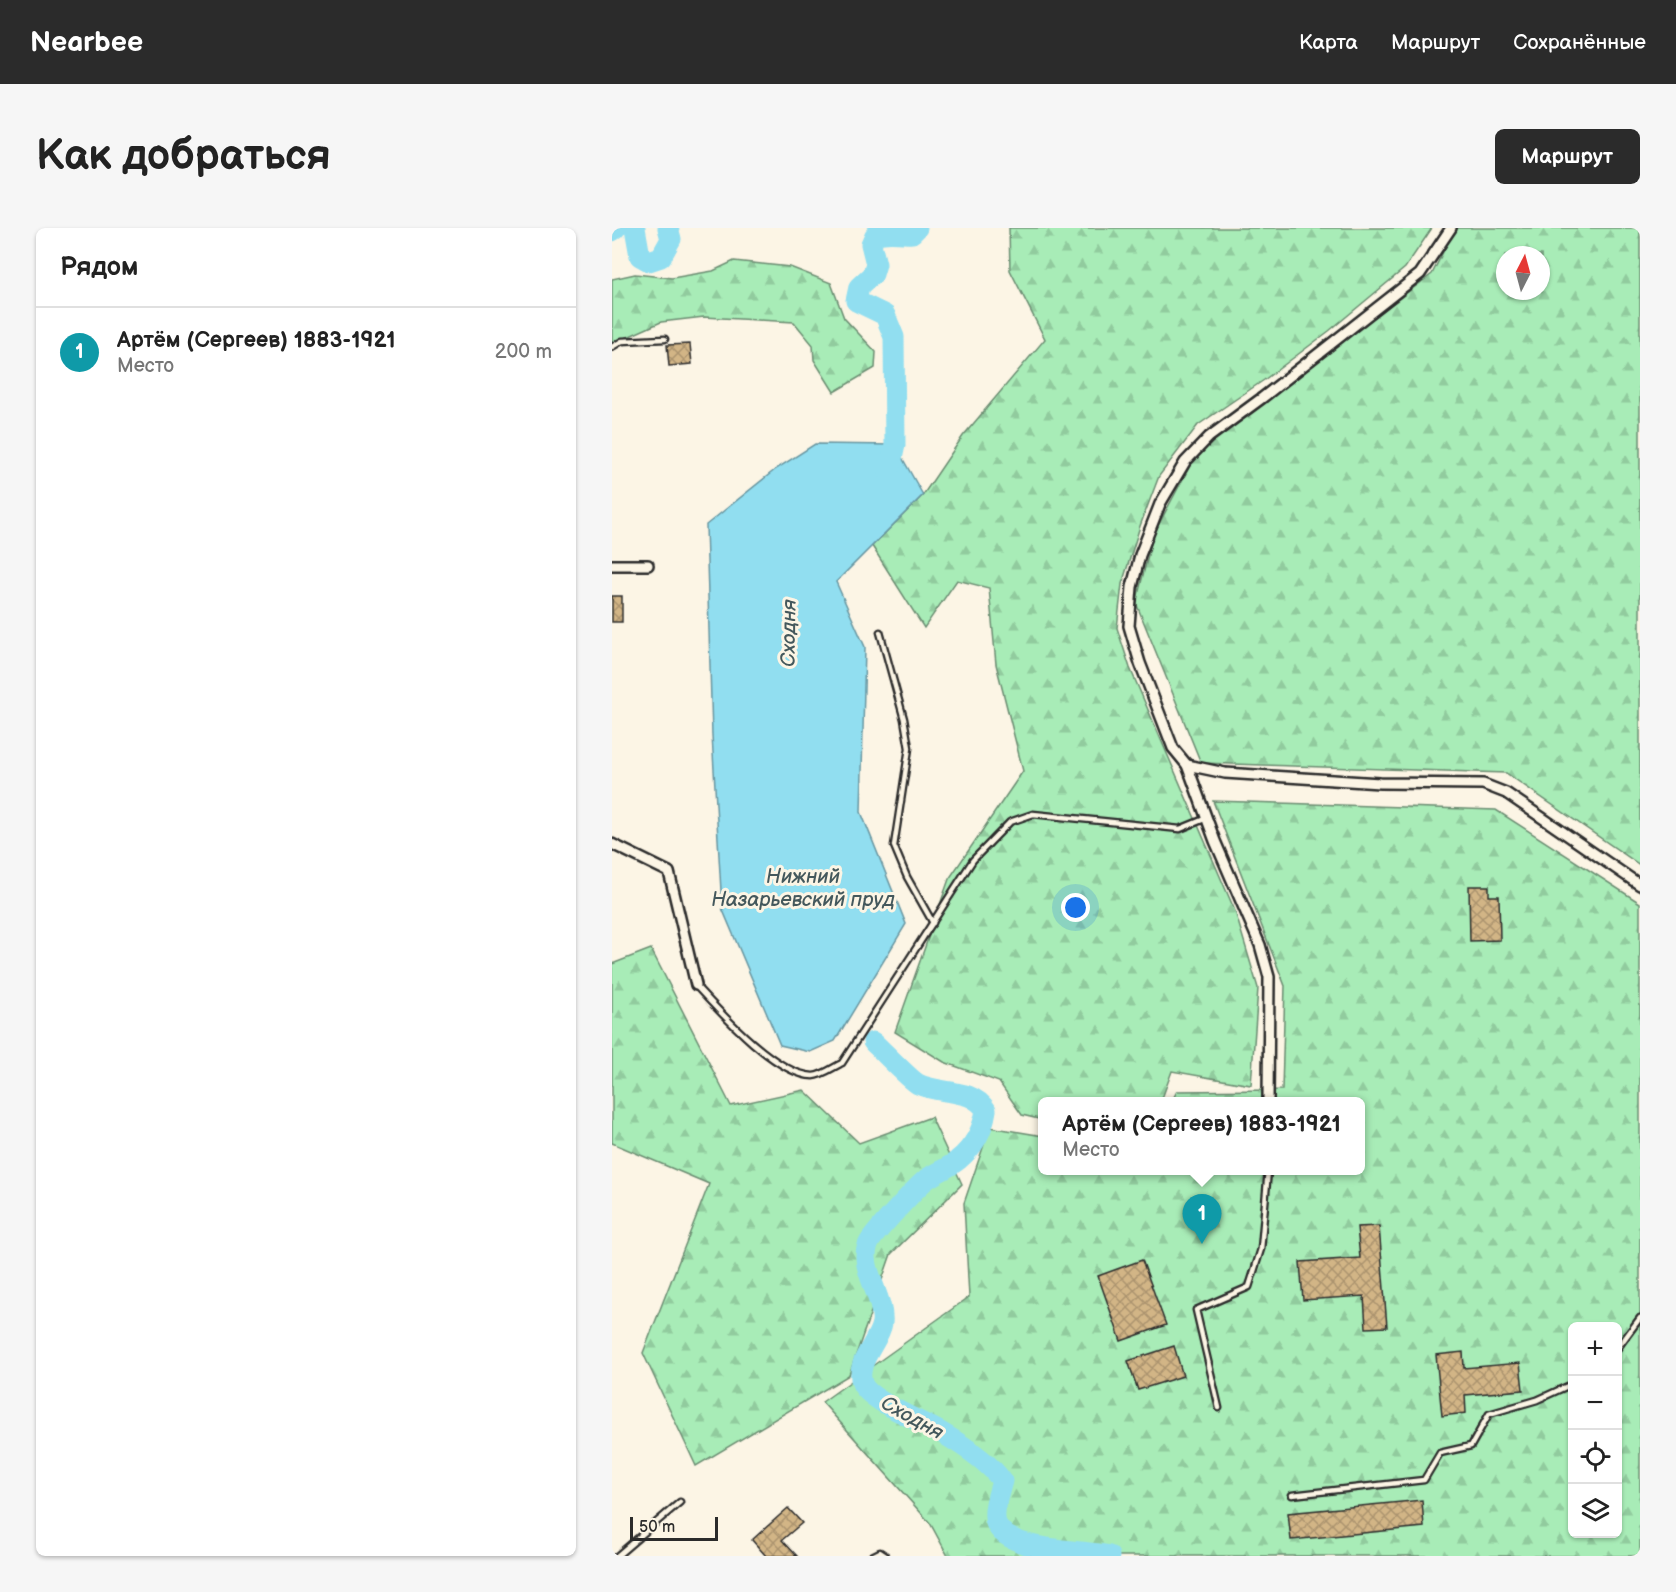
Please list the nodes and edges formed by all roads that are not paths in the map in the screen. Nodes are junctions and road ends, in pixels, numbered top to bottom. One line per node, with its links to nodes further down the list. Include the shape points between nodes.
1 (1451, 228): 7 (street, via 1420,274 1209,437 1185,462 1160,504 1140,555 1132,587 1129,626 1173,748)
2 (665, 339): 3 (lane, via 622,341)
3 (612, 347)
4 (612, 565): 5 (street)
5 (648, 565)
6 (880, 632): 11 (lane, via 909,748 894,846)
7 (1188, 765): 8 (street); 10 (street, via 1237,774 1380,783 1483,784 1506,793)
8 (1207, 818): 11 (lane, via 1180,830 1033,814 1010,822 973,860); 13 (street, via 1260,945 1269,977)
9 (612, 844): 12 (street, via 669,872)
10 (1640, 885)
11 (933, 923): 12 (lane, via 842,1063 814,1076 789,1070 736,1028)
12 (696, 985)
13 (1268, 1097)
14 (1268, 1175): 18 (lane, via 1261,1249 1249,1287 1196,1310)
15 (1640, 1318): 16 (lane)
16 (1622, 1342)
17 (1568, 1386): 19 (lane, via 1489,1414 1471,1446 1440,1453 1424,1480)
18 (1219, 1408)
19 (1292, 1495)
20 (680, 1502): 21 (lane)
21 (617, 1556)
22 (872, 1556): 23 (lane, via 880,1552)
23 (886, 1556)

